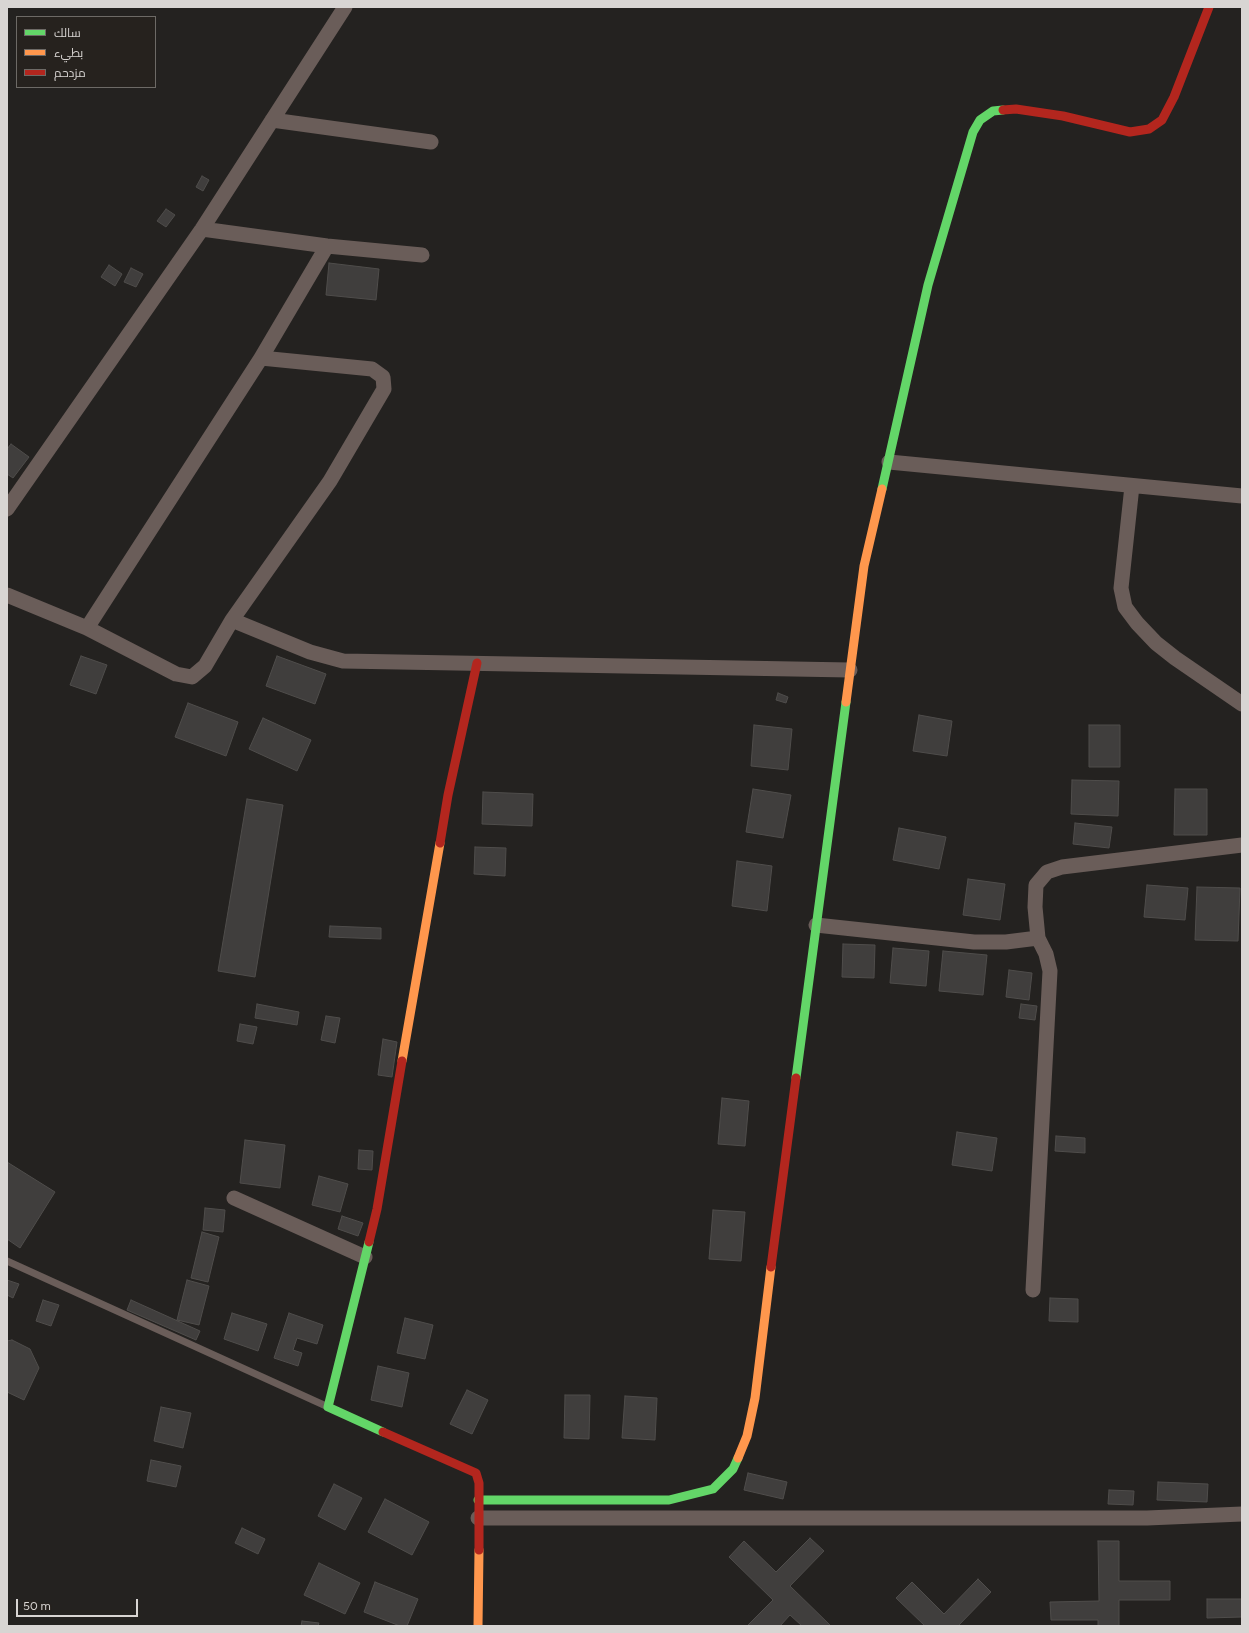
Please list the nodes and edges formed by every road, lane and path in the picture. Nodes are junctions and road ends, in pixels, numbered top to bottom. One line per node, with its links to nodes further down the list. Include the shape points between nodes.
1 (345, 7): 3 (street)
2 (1209, 7): 9 (street, via 1171,102 1162,120 1149,129 1130,132 1063,116 1016,109 993,111 980,120 973,132 928,285)
3 (272, 120): 4 (street); 5 (street)
4 (432, 142)
5 (202, 229): 6 (street); 12 (street)
6 (328, 246): 7 (street); 8 (street)
7 (422, 255)
8 (261, 358): 14 (street, via 372,369 383,377 384,389 330,480); 15 (street)
9 (889, 462): 10 (street); 17 (street, via 864,566)
10 (1132, 486): 11 (street); 18 (street, via 1121,588 1125,607 1156,643)
11 (1242, 496)
12 (7, 509)
13 (7, 595): 15 (street)
14 (232, 620): 15 (street, via 205,666 192,677 176,674); 16 (street, via 310,652 342,661)
15 (87, 628)
16 (477, 662): 17 (street); 23 (street, via 448,795 377,1210)
17 (850, 670): 20 (street)
18 (1242, 704)
19 (1242, 845): 21 (street, via 1062,867 1047,872 1036,885 1034,907)
20 (816, 925): 21 (street, via 974,942); 27 (street, via 755,1398 747,1436 733,1469 713,1489 669,1500)
21 (1038, 938): 25 (street, via 1046,954 1050,971)
22 (234, 1198): 23 (street)
23 (365, 1257): 26 (street)
24 (7, 1261): 26 (lane)
25 (1033, 1290)
26 (328, 1407): 27 (street, via 476,1473 479,1483)
27 (478, 1500): 29 (street)
28 (1242, 1514): 29 (street, via 1147,1518)
29 (478, 1518): 30 (street)
30 (478, 1626)

